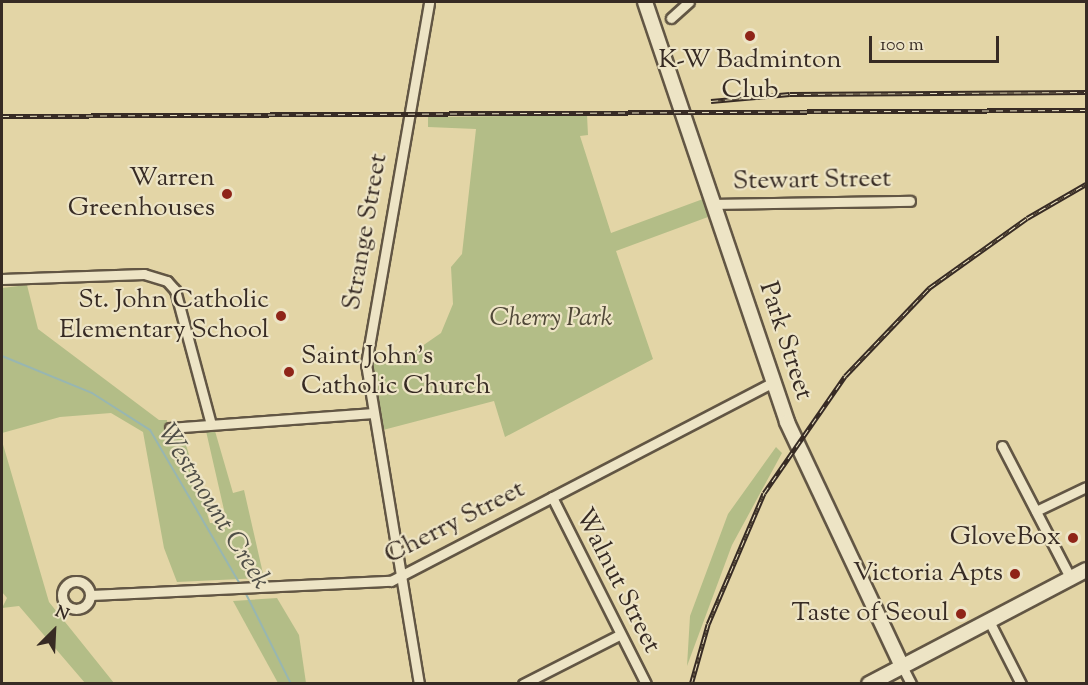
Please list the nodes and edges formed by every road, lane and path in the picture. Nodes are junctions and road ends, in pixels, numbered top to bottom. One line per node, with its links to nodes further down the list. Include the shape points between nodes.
1 (429, 2): 9 (street, Strange Street, via 366,350)
2 (645, 2): 6 (street, Park Street)
3 (689, 2): 4 (street)
4 (671, 18)
5 (910, 201): 6 (street, Stewart Street)
6 (715, 204): 8 (street, Park Street)
7 (2, 279): 10 (street, via 144,274 167,281 175,290)
8 (773, 382): 14 (street, Cherry Street); 22 (street, Park Street, via 798,452)
9 (372, 413): 10 (street); 17 (street, Strange Street)
10 (211, 424): 11 (street)
11 (170, 428)
12 (1002, 446): 15 (street)
13 (1086, 487): 15 (street)
14 (552, 497): 17 (street, Cherry Street); 21 (street, Walnut Street)
15 (1036, 511): 18 (street)
16 (1086, 570): 18 (street)
17 (401, 576): 19 (street, Cherry Street, via 250,589); 23 (street, Strange Street)
18 (1071, 579): 20 (street)
19 (91, 595)
20 (989, 621): 22 (street); 28 (street)
21 (619, 634): 24 (street); 25 (street, Walnut Street)
22 (902, 666): 26 (street); 27 (street, Park Street)
23 (419, 684)
24 (523, 684)
25 (646, 684)
26 (869, 684)
27 (911, 684)
28 (1021, 684)

